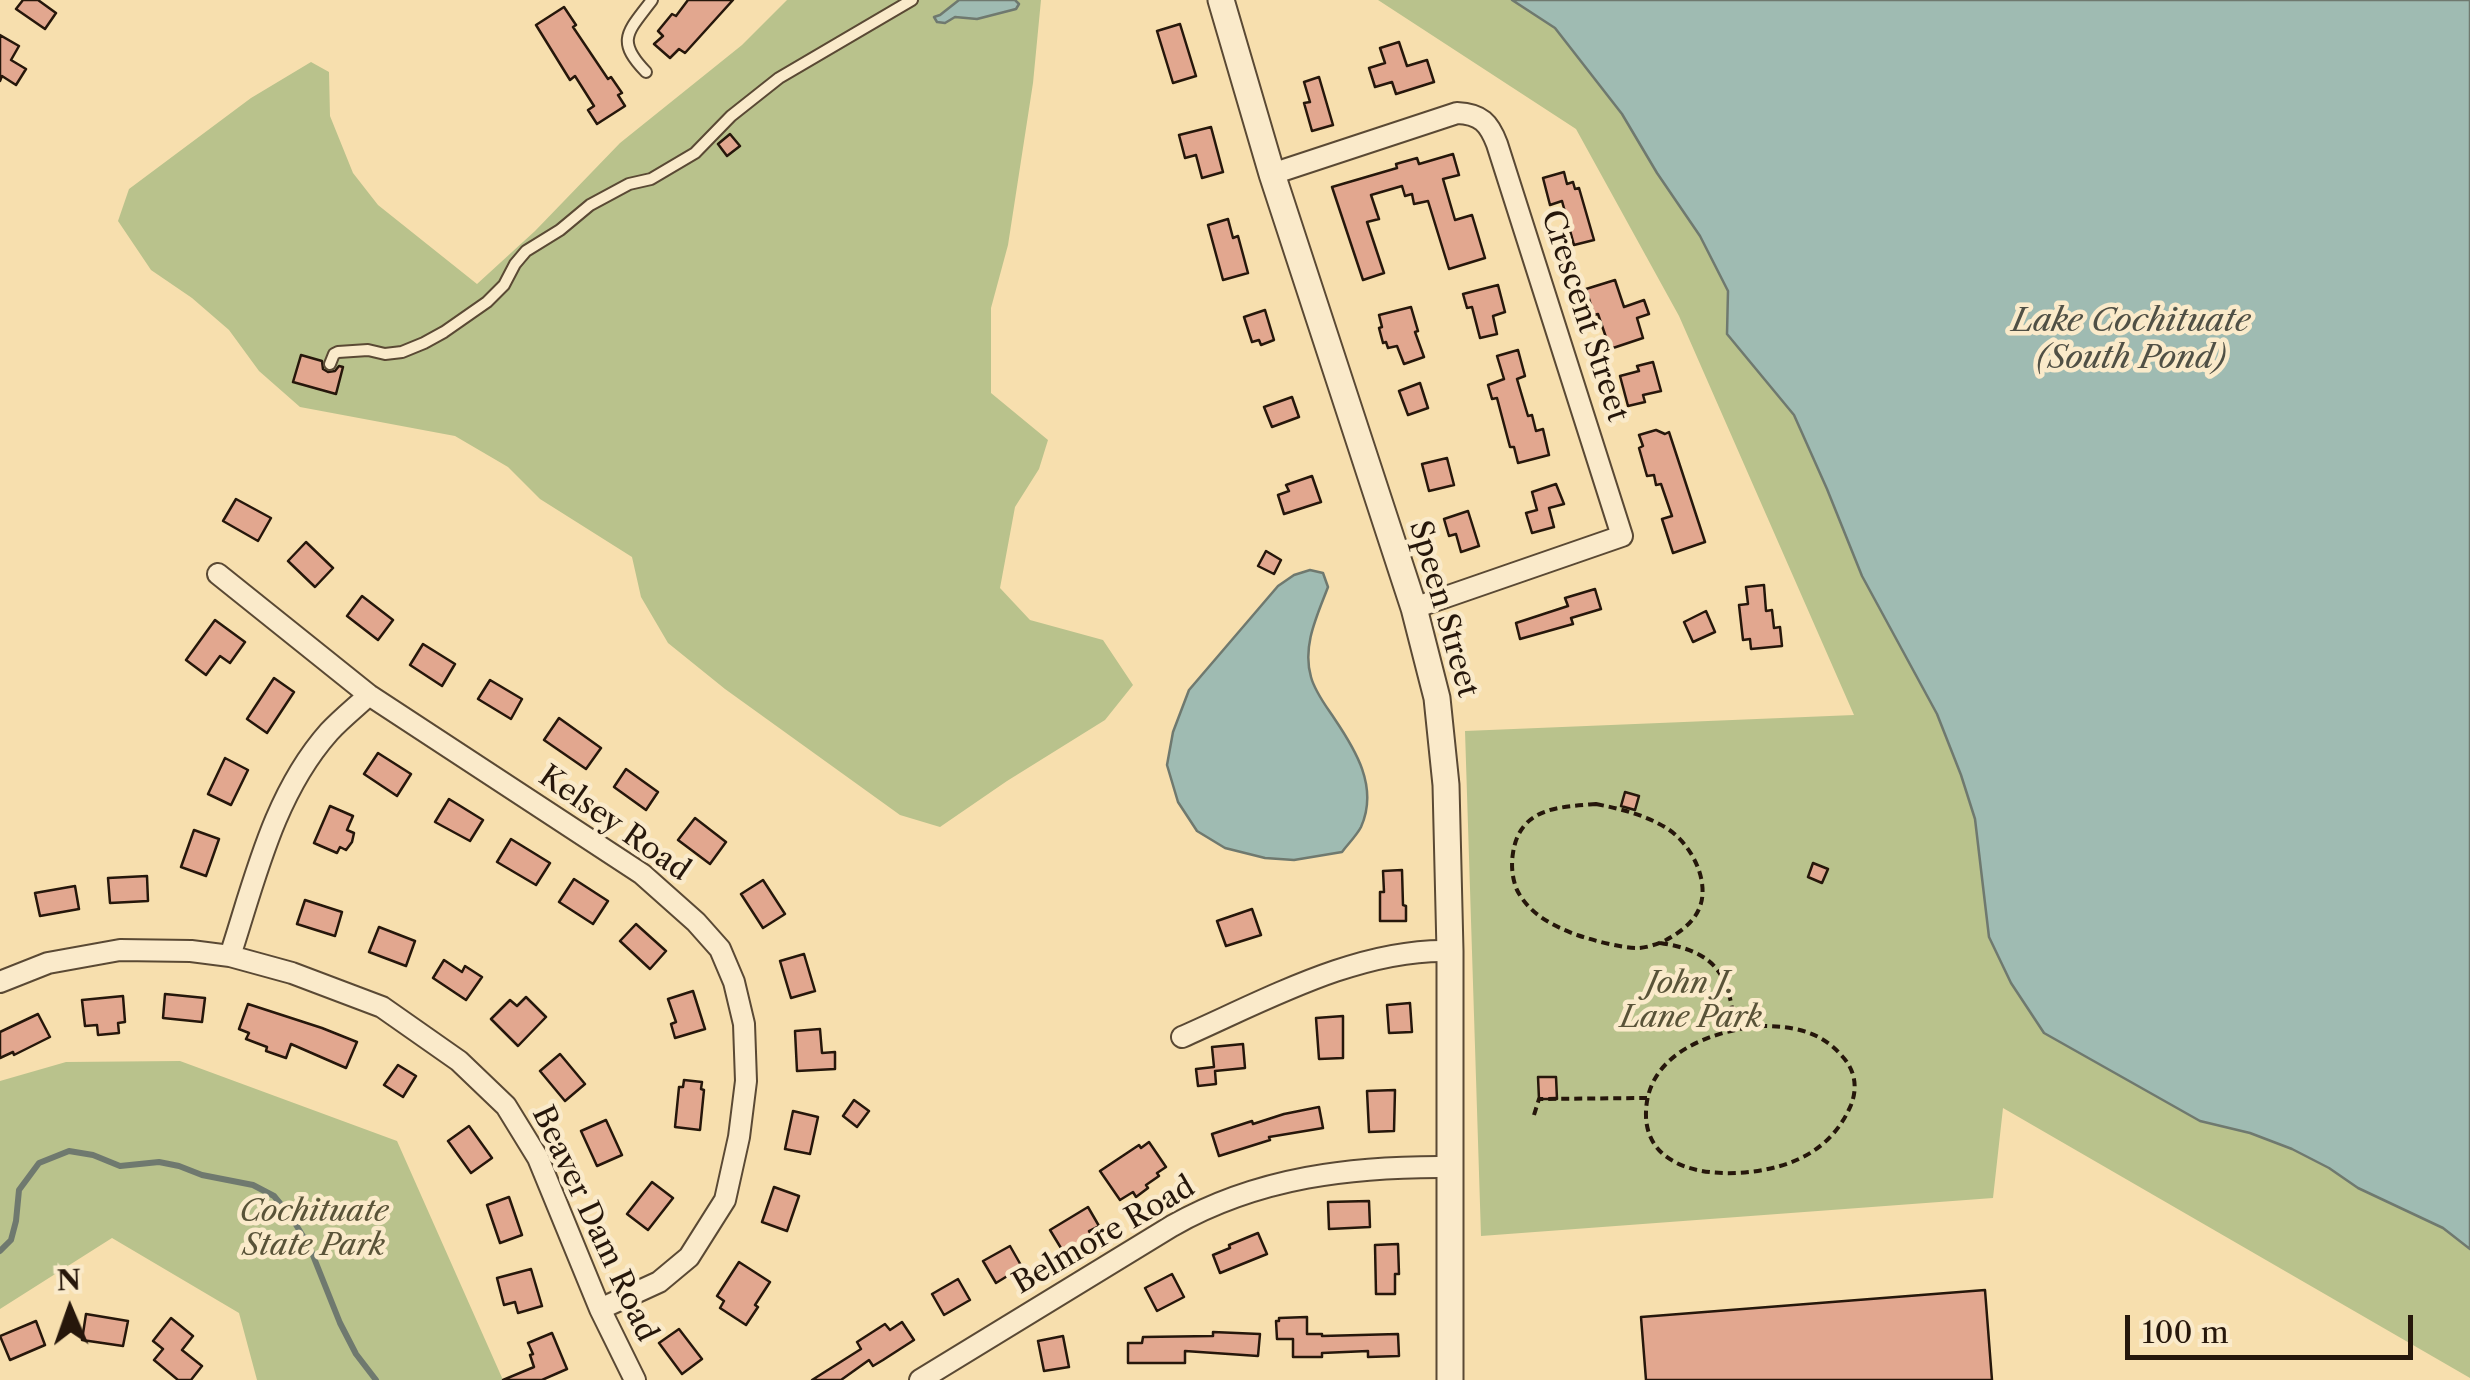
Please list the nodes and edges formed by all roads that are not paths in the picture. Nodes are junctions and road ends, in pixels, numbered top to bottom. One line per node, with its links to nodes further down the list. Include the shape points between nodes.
1 (652, 0): 4 (lane, via 627,38 631,57)
2 (912, 0): 6 (lane, via 780,78 694,153 590,205 526,251 504,286 444,332 402,352 338,352)
3 (1221, 0): 5 (street, Speen Street)
4 (646, 72)
5 (1272, 174): 8 (street, Speen Street); 8 (street, Crescent Street, via 1457,113 1486,121 1497,144 1622,536)
6 (330, 364)
7 (218, 574): 9 (street, Kelsey Road)
8 (1414, 608): 10 (street, Speen Street, via 1444,754)
9 (369, 696): 11 (street, via 329,732 292,784); 15 (street, Kelsey Road, via 642,874 720,950 734,982 746,1081 725,1200 689,1257 660,1282)
10 (1450, 951): 13 (street, via 1354,964); 14 (street, Speen Street)
11 (230, 956): 12 (street, Beaver Dam Road, via 120,950 48,963); 15 (street, Beaver Dam Road, via 382,1006 459,1061 506,1106 538,1158)
12 (0, 982)
13 (1182, 1037)
14 (1450, 1167): 16 (street, Belmore Road, via 1314,1175 1208,1208); 18 (street, Speen Street)
15 (600, 1309): 17 (street, Beaver Dam Road)
16 (928, 1378)
17 (635, 1380)
18 (1450, 1380)

